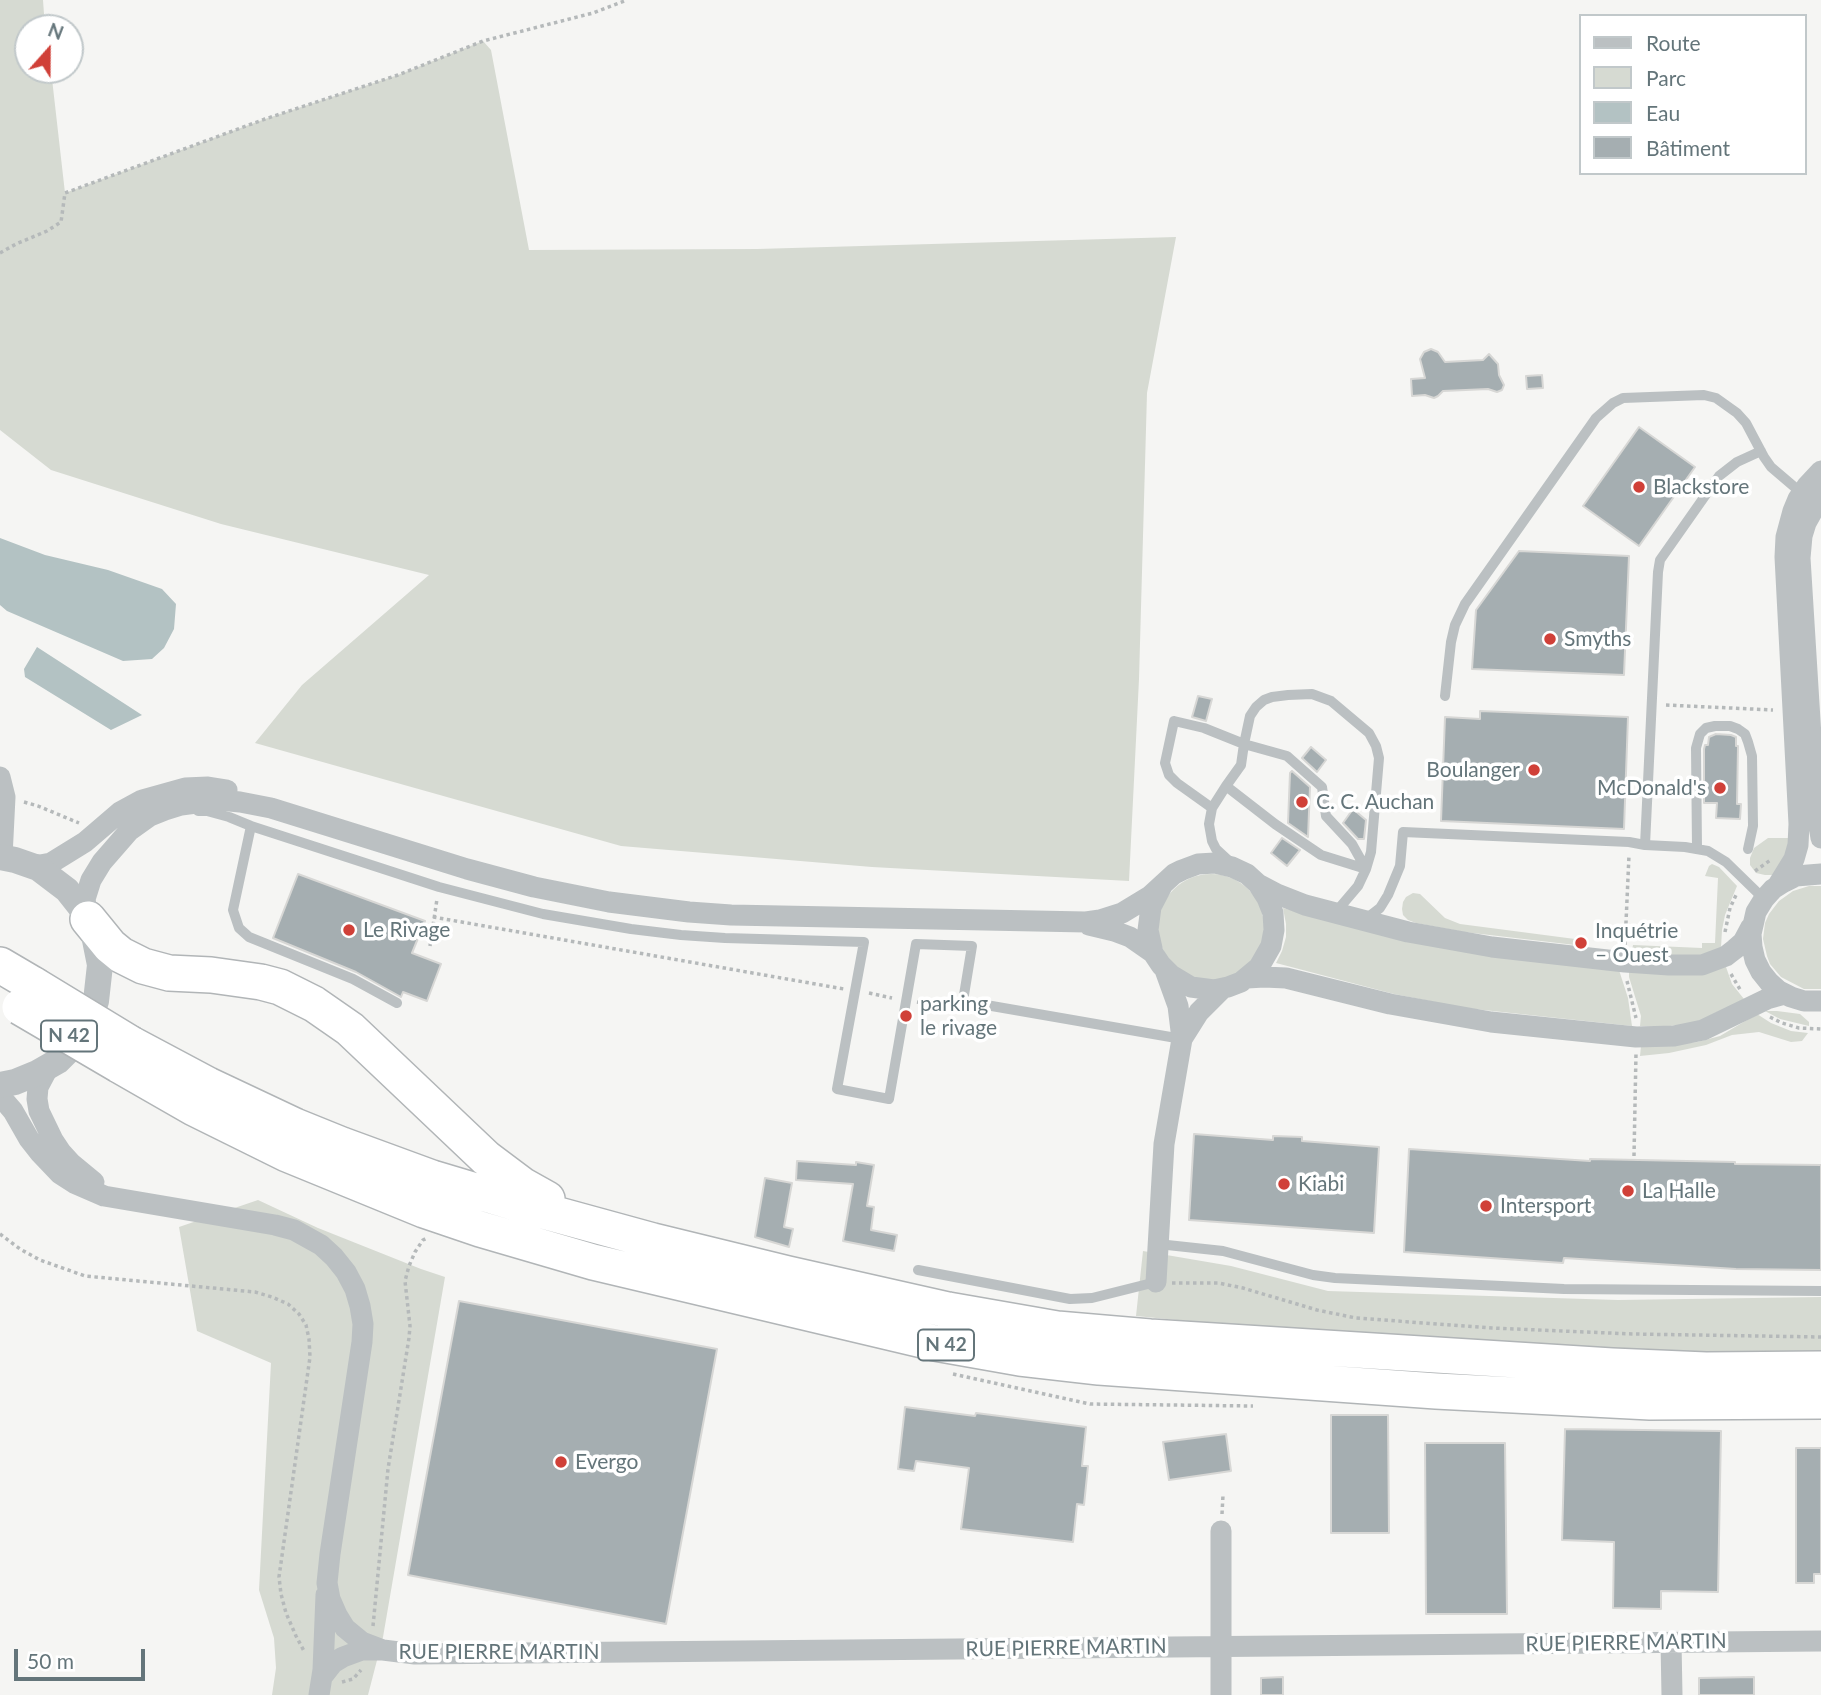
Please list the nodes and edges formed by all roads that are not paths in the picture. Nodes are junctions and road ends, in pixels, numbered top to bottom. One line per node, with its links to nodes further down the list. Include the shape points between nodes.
1 (1761, 451): 3 (lane, via 1777,472); 4 (lane, via 1746,423 1716,398 1623,398 1613,402 1596,418 1465,604 1451,642); 13 (lane, via 1719,476 1660,560)
2 (1821, 471): 3 (street, via 1807,486)
3 (1813, 498): 12 (street, via 1800,558); 22 (street, via 1793,511 1785,550 1799,838 1791,866)
4 (1445, 696)
5 (1244, 744): 6 (lane, via 1241,765); 9 (lane, via 1174,721 1165,763 1169,775); 17 (lane, via 1287,756 1322,788 1326,816 1352,844); 17 (lane, via 1255,707 1272,696 1322,697 1369,733 1378,758)
6 (1226, 786): 9 (lane); 17 (lane, via 1321,855)
7 (2, 787): 16 (street)
8 (271, 808): 10 (street, via 204,801); 16 (street, via 220,788 185,788 120,811 51,863); 25 (street, via 500,878 623,904 731,915)
9 (1212, 808): 18 (lane, via 1212,841)
10 (150, 816): 11 (lane, via 207,811); 24 (street, via 120,840 96,871 85,899)
11 (251, 826): 34 (lane, via 233,911 239,928); 35 (lane, via 439,887 543,914 725,938 864,942 836,1089 889,1099 916,944 972,946 962,1001)
12 (1821, 838)
13 (1645, 845): 14 (lane); 23 (lane, via 1404,832 1400,866 1380,908 1363,918)
14 (1697, 848): 15 (lane, via 1697,741 1706,728 1730,726 1745,734 1752,756 1754,826); 22 (lane)
15 (1748, 849)
16 (10, 859): 24 (street, via 48,875 67,890)
17 (1366, 869): 23 (lane)
18 (1240, 870): 20 (street); 21 (street, via 1198,864 1174,874)
19 (1821, 874): 22 (street, via 1796,876)
20 (1258, 884): 23 (street); 29 (street, via 1271,905 1274,930 1264,961)
21 (1162, 886): 25 (street, via 1122,914); 27 (street, via 1149,914 1149,938)
22 (1771, 892): 26 (street)
23 (1341, 916): 26 (street, via 1461,942 1668,965 1702,965 1726,956)
24 (88, 919): 37 (street, via 100,965 96,1001 75,1044); 41 (highway, via 107,944 143,966 261,982 314,1004 357,1036 506,1174 567,1208)
25 (1068, 922): 27 (street, via 1114,931 1138,942)
26 (1751, 928): 31 (street, via 1758,966)
27 (1159, 962): 30 (street, via 1191,987); 35 (street, via 1178,1006)
28 (0, 965): 32 (highway, N 42)
29 (1247, 978): 30 (street); 31 (street, via 1286,978 1468,1019 1636,1037 1689,1034)
30 (1222, 989): 35 (street, via 1199,1012)
31 (1785, 994): 33 (street)
32 (18, 995): 36 (highway, N 42, bridge)
33 (1821, 1002)
34 (397, 1003)
35 (1182, 1039): 42 (street, via 1166,1124)
36 (125, 1054): 41 (highway, N 42, via 432,1178); 47 (highway, N 42, via 194,1108 287,1154 480,1229 593,1262 935,1343 1072,1364 1408,1389 1650,1402)
37 (48, 1068): 38 (street); 40 (street, RUE PIERRE MARTIN, via 37,1098 38,1111 53,1140 84,1175)
38 (0, 1085)
39 (0, 1096): 40 (street, RUE PIERRE MARTIN, via 60,1174 90,1191)
40 (127, 1199): 49 (street, RUE PIERRE MARTIN, via 294,1230 334,1257 355,1289 362,1342)
41 (653, 1241): 46 (highway, N 42, via 948,1310 1090,1333 1612,1366)
42 (1158, 1244): 44 (street); 45 (lane, via 1223,1251 1335,1278 1564,1289)
43 (918, 1270): 44 (lane, via 1070,1299)
44 (1156, 1282)
45 (1821, 1291)
46 (1821, 1369)
47 (1821, 1401)
48 (1222, 1531): 52 (street)
49 (327, 1583): 53 (street, RUE PIERRE MARTIN, via 345,1628); 54 (street)
50 (1821, 1641): 51 (street, RUE PIERRE MARTIN)
51 (1671, 1642): 52 (street, RUE PIERRE MARTIN); 56 (street)
52 (1221, 1647): 53 (street, RUE PIERRE MARTIN, via 415,1654); 55 (street)
53 (374, 1649): 54 (street, via 343,1657)
54 (322, 1679)
55 (1221, 1695)
56 (1672, 1695)

